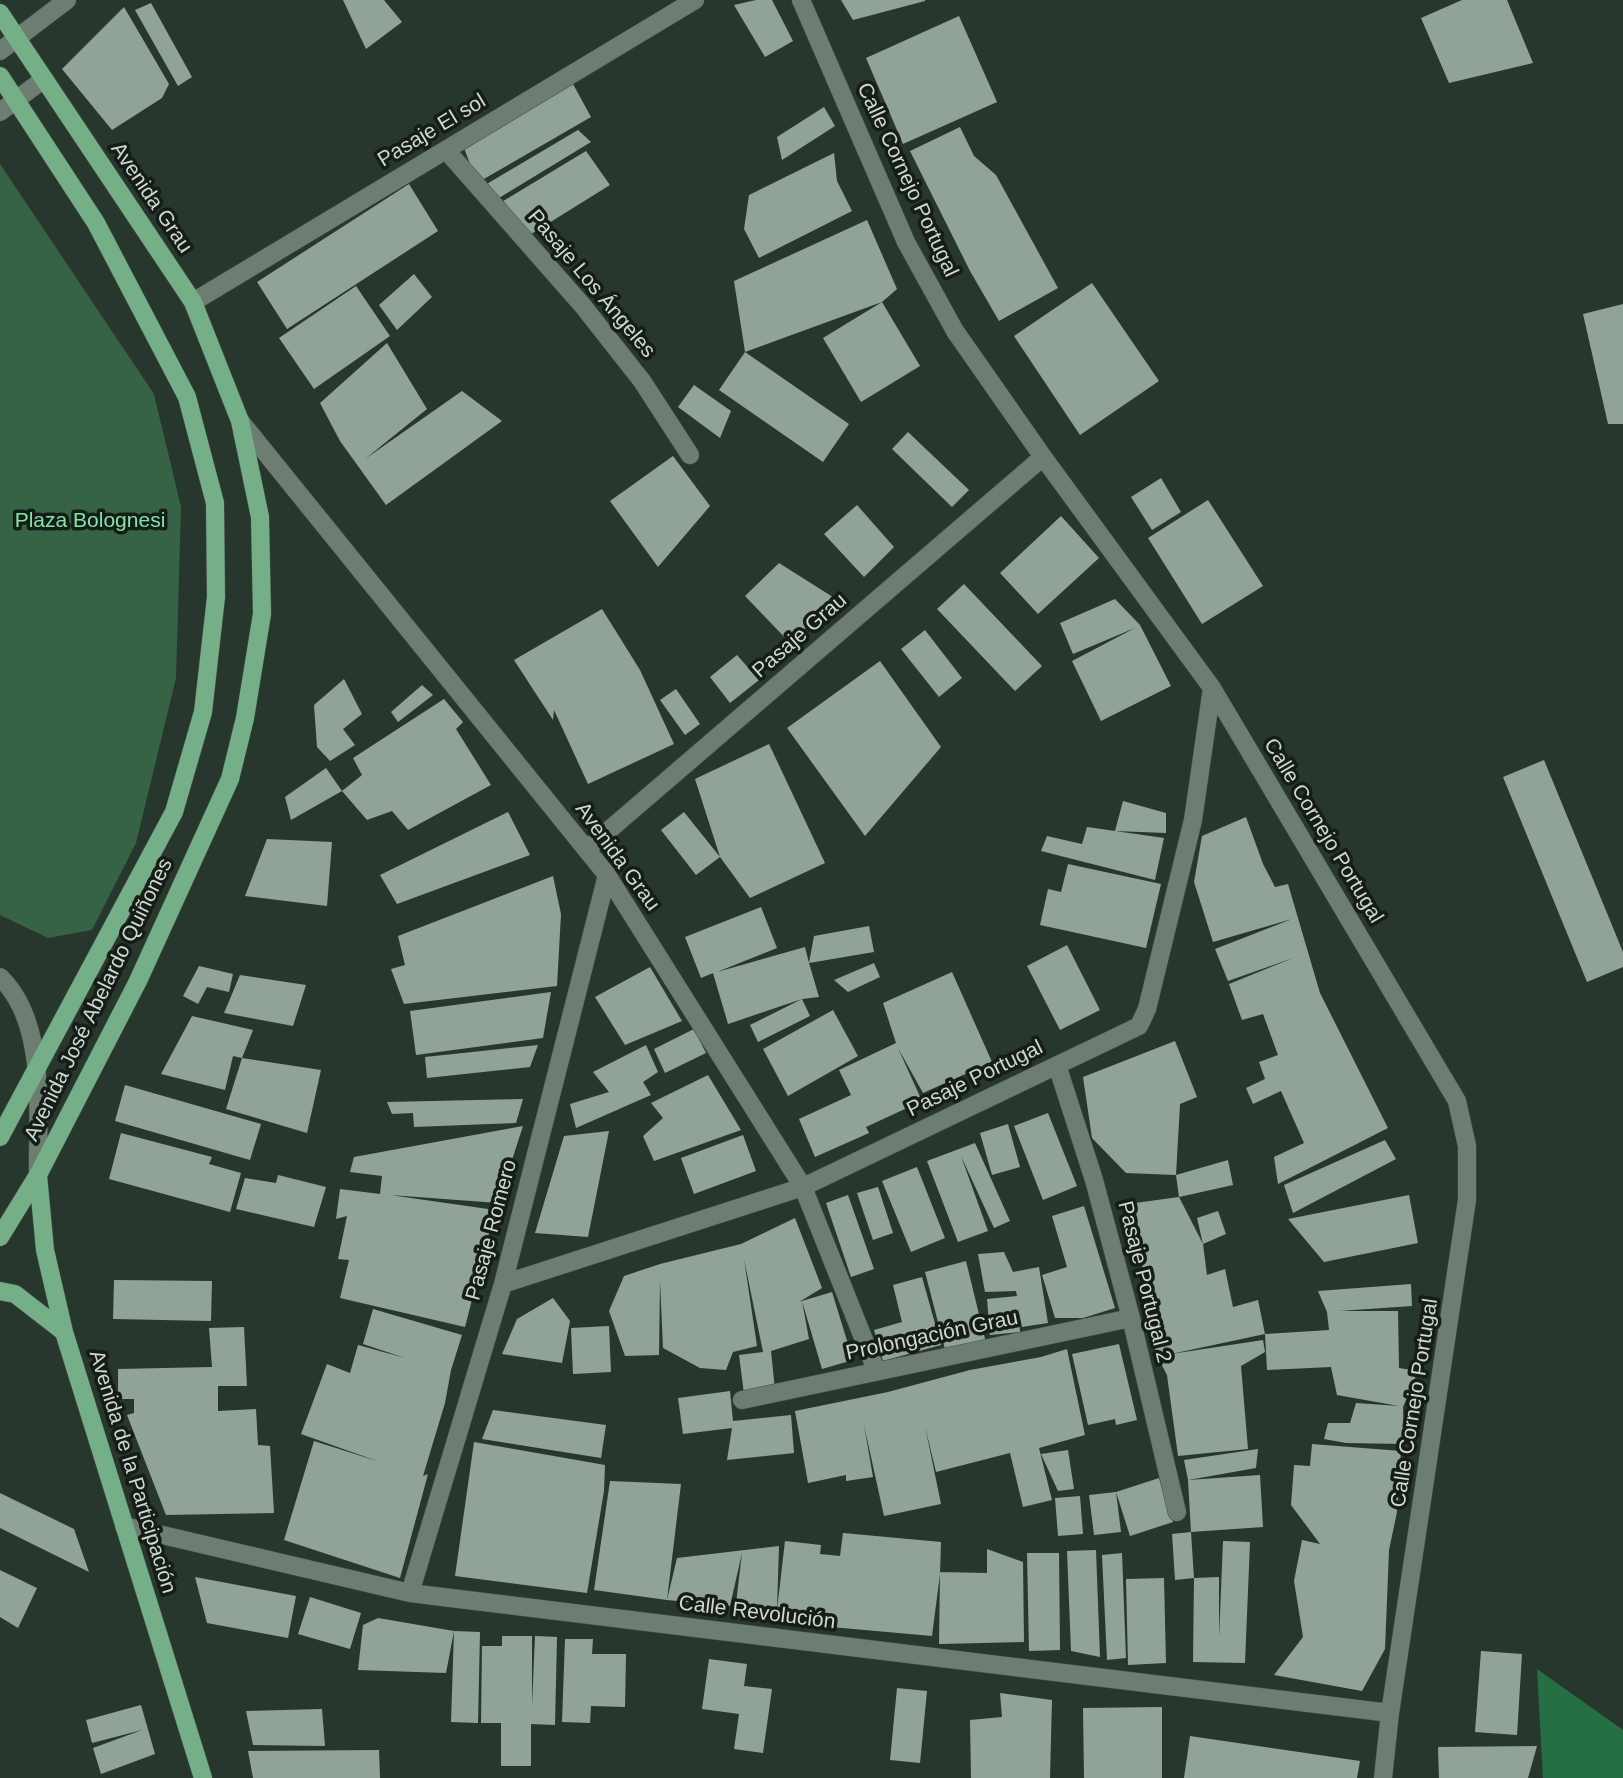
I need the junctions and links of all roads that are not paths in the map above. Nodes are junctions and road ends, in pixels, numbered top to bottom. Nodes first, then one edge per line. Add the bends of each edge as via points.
1 (67, 0) edge
2 (695, 0) edge
3 (801, 0) edge
4 (0, 13) edge
5 (17, 39) junction
6 (0, 51) edge
7 (0, 76) edge
8 (44, 79) junction
9 (16, 99) junction
10 (0, 112) edge
11 (446, 150) junction
12 (193, 302) junction
13 (240, 421) junction
14 (691, 455) dead end
15 (1043, 457) junction
16 (1212, 688) junction
17 (230, 779) joint
18 (587, 849) junction
19 (607, 875) junction
20 (0, 977) edge
21 (1057, 1065) junction
22 (37, 1072) junction
23 (0, 1137) edge
24 (38, 1175) junction
25 (803, 1187) junction
26 (0, 1237) edge
27 (503, 1284) junction
28 (0, 1291) edge
29 (1130, 1318) junction
30 (64, 1332) junction
31 (876, 1370) junction
32 (743, 1400) dead end
33 (1177, 1512) dead end
34 (124, 1526) junction
35 (410, 1593) junction
36 (1390, 1713) junction
37 (203, 1778) edge
38 (1383, 1778) edge

1 - 5 street
2 - 11 street, Pasaje El sol
3 - 15 street, Calle Cornejo Portugal via 906,242 955,331
4 - 5 main road, Avenida Grau
5 - 6 street
5 - 8 main road, Avenida Grau
7 - 9 main road, Avenida José Abelardo Quiñones
8 - 9 street
8 - 12 main road, Avenida Grau
9 - 10 street
9 - 22 main road, Avenida José Abelardo Quiñones via 96,223 187,397 215,503 216,597 203,712 174,812
11 - 12 street, Pasaje El sol
11 - 14 street, Pasaje Los Ángeles via 583,306 642,380
12 - 13 main road, Avenida Grau
13 - 17 main road, Avenida Grau via 260,517 262,614
13 - 18 street, Avenida Grau
15 - 16 street, Calle Cornejo Portugal
15 - 18 street, Pasaje Grau
16 - 21 street, Pasaje Portugal via 1193,820 1147,1009 1139,1026
16 - 36 street, Calle Cornejo Portugal via 1458,1101 1467,1146 1467,1200
17 - 24 main road, Avenida José Abelardo Quiñones via 138,981
18 - 19 street, Avenida Grau
19 - 25 street, Avenida Grau
19 - 27 street, Pasaje Romero
20 - 22 street via 28,1021
21 - 25 street, Pasaje Portugal
21 - 29 street, Pasaje Portugal 2 via 1094,1180
22 - 23 main road, Avenida José Abelardo Quiñones
22 - 24 street
24 - 26 main road, Avenida José Abelardo Quiñones
24 - 30 main road, Avenida de la Participación via 45,1250
25 - 27 street, Pasaje Portugal
25 - 31 street, Avenida Grau
27 - 35 street, Pasaje Romero
28 - 30 main road via 15,1294
29 - 31 street, Prolongación Grau
29 - 33 street, Pasaje Portugal 2
30 - 34 main road, Avenida de la Participación
31 - 32 street, Prolongación Grau
34 - 35 street, Calle Revolución
34 - 37 main road, Avenida de la Participación
35 - 36 street, Calle Revolución
36 - 38 street, Calle Cornejo Portugal

